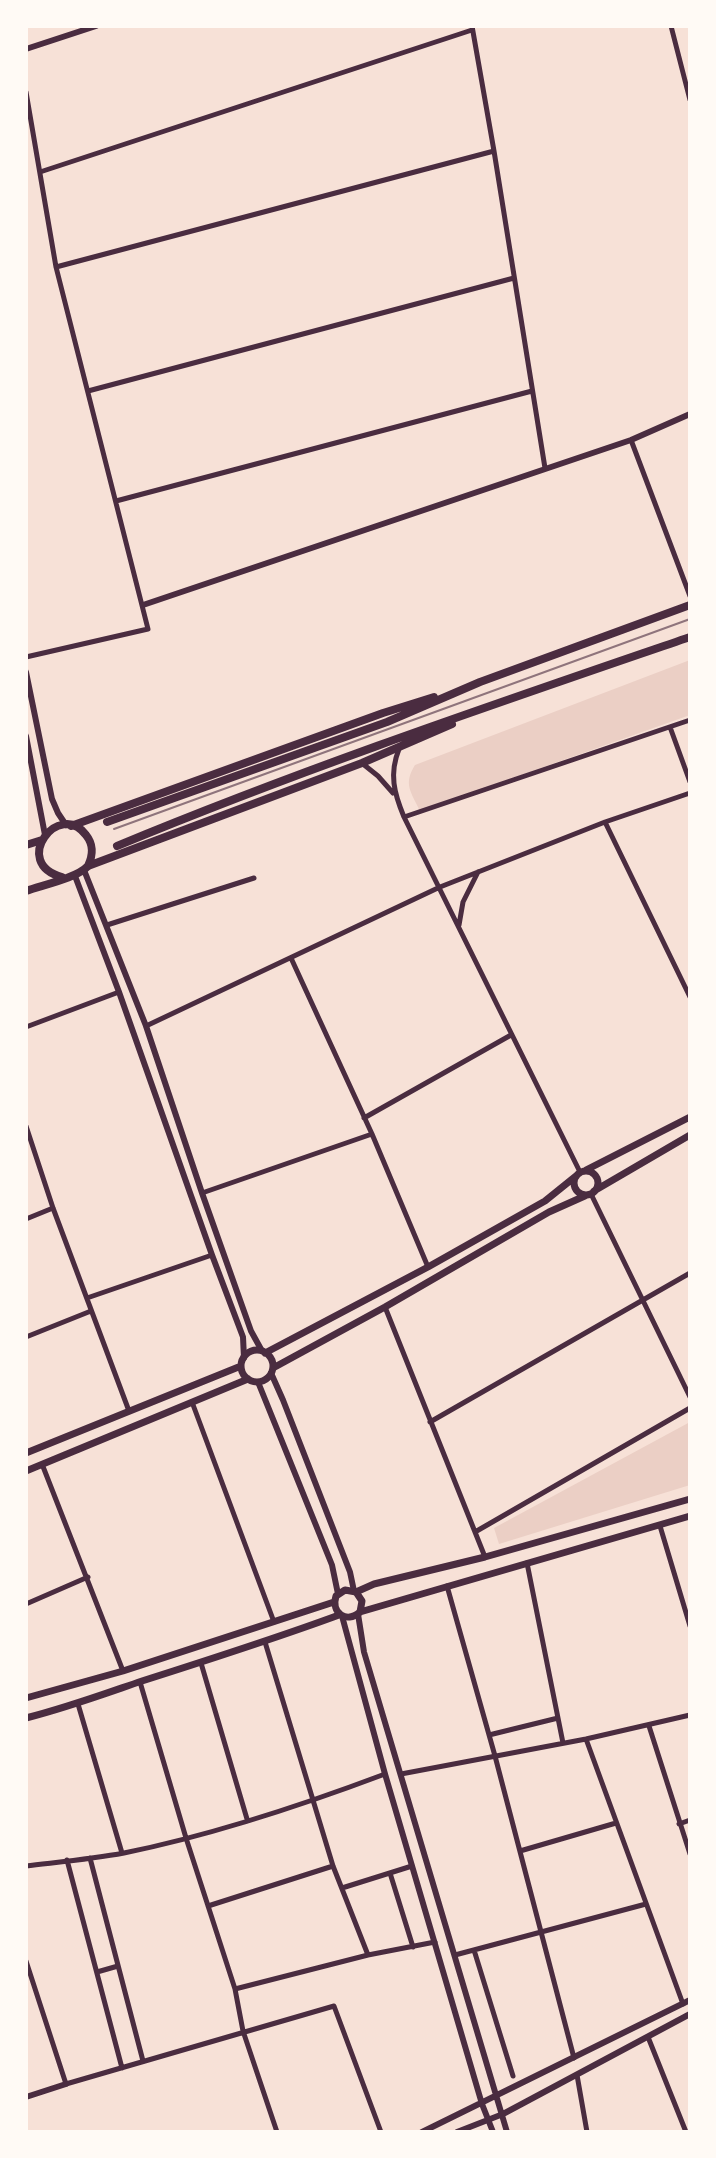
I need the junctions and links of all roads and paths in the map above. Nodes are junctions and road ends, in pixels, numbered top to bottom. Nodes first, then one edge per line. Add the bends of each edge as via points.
1 (96, 26) edge
2 (671, 26) edge
3 (472, 28) edge
4 (26, 49) edge
5 (26, 92) edge
6 (690, 100) edge
7 (494, 151) junction
8 (40, 172) junction
9 (56, 267) junction
10 (514, 278) junction
11 (88, 391) junction
12 (532, 391) junction
13 (690, 414) edge
14 (631, 440) junction
15 (545, 468) junction
16 (116, 501) junction
17 (690, 596) edge
18 (143, 605) junction
19 (690, 605) edge
20 (690, 637) edge
21 (26, 657) edge
22 (26, 672) edge
23 (480, 682) junction
24 (503, 701) junction
25 (690, 720) edge
26 (670, 727) junction
27 (26, 736) edge
28 (399, 749) junction
29 (362, 763) junction
30 (690, 782) edge
31 (690, 793) edge
32 (396, 798) junction
33 (404, 817) junction
34 (107, 822) dead end
35 (605, 822) junction
36 (69, 825) junction
37 (43, 837) junction
38 (26, 845) edge
39 (117, 846) dead end
40 (86, 868) junction
41 (478, 872) junction
42 (75, 876) junction
43 (63, 878) junction
44 (254, 878) dead end
45 (440, 887) junction
46 (26, 891) edge
47 (107, 925) junction
48 (459, 926) junction
49 (291, 958) junction
50 (119, 992) junction
51 (690, 997) edge
52 (146, 1026) junction
53 (26, 1027) edge
54 (511, 1035) junction
55 (690, 1117) edge
56 (364, 1118) junction
57 (26, 1126) edge
58 (372, 1134) junction
59 (690, 1135) edge
60 (581, 1173) junction
61 (202, 1193) junction
62 (591, 1193) junction
63 (53, 1208) junction
64 (26, 1219) edge
65 (212, 1255) junction
66 (428, 1267) junction
67 (690, 1273) edge
68 (87, 1298) junction
69 (644, 1298) junction
70 (385, 1307) junction
71 (91, 1311) junction
72 (26, 1337) edge
73 (263, 1352) junction
74 (243, 1362) junction
75 (272, 1371) junction
76 (248, 1379) junction
77 (258, 1382) junction
78 (690, 1397) edge
79 (191, 1402) junction
80 (690, 1408) edge
81 (129, 1412) junction
82 (430, 1422) junction
83 (26, 1453) edge
84 (42, 1464) junction
85 (26, 1471) edge
86 (690, 1499) edge
87 (690, 1516) edge
88 (660, 1526) junction
89 (475, 1532) junction
90 (485, 1557) junction
91 (527, 1563) junction
92 (88, 1577) junction
93 (447, 1586) junction
94 (355, 1591) junction
95 (336, 1598) junction
96 (26, 1604) edge
97 (359, 1613) junction
98 (340, 1615) junction
99 (274, 1622) junction
100 (690, 1626) edge
101 (265, 1642) junction
102 (201, 1663) junction
103 (123, 1671) junction
104 (140, 1682) junction
105 (26, 1698) edge
106 (78, 1704) junction
107 (690, 1715) edge
108 (26, 1718) edge
109 (558, 1718) junction
110 (649, 1726) junction
111 (489, 1735) junction
112 (586, 1739) junction
113 (563, 1743) junction
114 (495, 1756) junction
115 (385, 1774) junction
116 (401, 1774) junction
117 (315, 1800) junction
118 (248, 1820) junction
119 (690, 1820) edge
120 (616, 1823) junction
121 (679, 1824) junction
122 (186, 1838) junction
123 (520, 1851) junction
124 (122, 1853) junction
125 (690, 1854) edge
126 (90, 1858) junction
127 (67, 1860) junction
128 (26, 1866) edge
129 (333, 1866) junction
130 (412, 1866) junction
131 (390, 1873) junction
132 (342, 1888) junction
133 (646, 1904) junction
134 (208, 1906) junction
135 (541, 1932) junction
136 (435, 1942) junction
137 (413, 1947) junction
138 (474, 1950) junction
139 (368, 1955) junction
140 (455, 1955) junction
141 (26, 1961) edge
142 (118, 1966) junction
143 (97, 1972) junction
144 (28, 1976) edge
145 (235, 1989) junction
146 (690, 2000) edge
147 (683, 2004) junction
148 (690, 2014) edge
149 (243, 2031) junction
150 (648, 2037) junction
151 (574, 2058) junction
152 (143, 2061) junction
153 (122, 2068) junction
154 (577, 2075) junction
155 (513, 2076) dead end
156 (66, 2084) junction
157 (498, 2096) junction
158 (26, 2097) edge
159 (482, 2104) junction
160 (503, 2114) junction
161 (488, 2119) junction
162 (277, 2132) edge
163 (381, 2132) edge
164 (422, 2132) edge
165 (457, 2132) edge
166 (493, 2132) edge
167 (507, 2132) edge
168 (587, 2132) edge
169 (686, 2132) edge

1 - 4 street
2 - 6 street
3 - 7 street
3 - 8 street
5 - 8 street
7 - 9 street
7 - 10 street
8 - 9 street
9 - 11 street
10 - 11 street
10 - 12 street
11 - 16 street
12 - 15 street
12 - 16 street
13 - 14 street
14 - 15 street
14 - 17 street
15 - 18 street
16 - 18 street
18 - 21 street via 148,629
19 - 23 highway
20 - 24 highway
22 - 36 street via 52,799
23 - 34 highway via 387,722
23 - 36 highway
24 - 28 highway
24 - 39 highway
25 - 26 street
26 - 30 street
26 - 33 street
27 - 37 street
28 - 29 highway
28 - 32 street via 393,776
29 - 32 street
29 - 40 highway
31 - 35 street
32 - 33 street
33 - 45 street
35 - 41 street
35 - 51 street
36 - 37 highway
36 - 40 highway via 86,834 91,844
37 - 38 highway
37 - 43 highway via 44,867
40 - 42 highway
40 - 47 street
41 - 45 street
41 - 48 street via 467,891
42 - 43 highway
42 - 50 street
43 - 46 highway
44 - 47 street
45 - 48 street
45 - 49 street
47 - 52 street
48 - 54 street
49 - 52 street
49 - 56 street
50 - 53 street
50 - 65 street
52 - 61 street
54 - 56 street
54 - 60 street
55 - 60 main road
56 - 58 street
57 - 63 street
58 - 61 street
58 - 66 street
59 - 62 main road
60 - 62 main road via 574,1187
60 - 62 main road via 594,1173 598,1180
60 - 66 main road via 545,1201
61 - 73 street
62 - 69 street
62 - 70 main road
63 - 64 street
63 - 68 street
65 - 68 street
65 - 74 street via 243,1337
66 - 73 main road
67 - 69 street
68 - 71 street
69 - 78 street
69 - 82 street
70 - 75 main road
70 - 82 street
71 - 72 street
71 - 81 street
73 - 74 main road via 252,1352
73 - 75 main road via 271,1359
74 - 76 main road
74 - 81 main road
75 - 77 main road
75 - 94 street
76 - 77 main road
76 - 79 main road
77 - 95 street via 332,1565
79 - 84 main road
79 - 99 street
80 - 89 street
81 - 83 main road
82 - 89 street
84 - 85 main road
84 - 92 street
86 - 90 main road
87 - 88 main road
88 - 91 main road
88 - 100 street
89 - 90 street
90 - 94 main road
91 - 93 main road
91 - 109 street
92 - 96 street
92 - 103 street
93 - 97 main road
93 - 111 street
94 - 95 main road via 345,1590
94 - 97 main road via 362,1601
95 - 98 main road
95 - 99 main road
97 - 98 main road via 350,1618
97 - 116 street via 364,1652
98 - 101 main road
98 - 115 street
99 - 103 main road
101 - 102 main road
101 - 117 street
102 - 104 main road
102 - 118 street
103 - 105 main road
104 - 106 main road
104 - 122 street
106 - 108 main road
106 - 124 street
107 - 110 street
109 - 111 street
109 - 113 street
110 - 112 street
110 - 121 street
111 - 114 street
112 - 113 street
112 - 120 street
113 - 114 street
114 - 116 street
114 - 123 street
115 - 117 street
115 - 130 street
116 - 140 street
117 - 118 street
117 - 129 street
118 - 122 street
119 - 121 street
120 - 123 street
120 - 133 street
121 - 125 street
122 - 124 street
122 - 134 street
123 - 135 street
124 - 126 street
126 - 127 street
126 - 142 street
127 - 128 street
127 - 143 street
129 - 132 street
129 - 134 street
130 - 131 street
130 - 136 street
131 - 132 street
131 - 137 street
132 - 139 street
133 - 135 street
133 - 147 street
134 - 145 street
135 - 138 street
135 - 151 street
136 - 137 street
136 - 159 street
137 - 139 street
138 - 140 street
138 - 155 street
139 - 145 street
140 - 157 street
141 - 144 street
142 - 143 street
142 - 152 street
143 - 153 street
144 - 156 street
145 - 149 street
146 - 147 street
147 - 151 street
148 - 150 street
149 - 152 street
149 - 162 street
149 - 163 street via 334,2006
150 - 154 street
150 - 169 street
151 - 157 street
152 - 153 street
153 - 156 street
154 - 160 street
154 - 168 street
156 - 158 street
157 - 159 street
157 - 160 street
159 - 161 street
159 - 164 street
160 - 161 street
160 - 167 street
161 - 165 street
161 - 166 street

